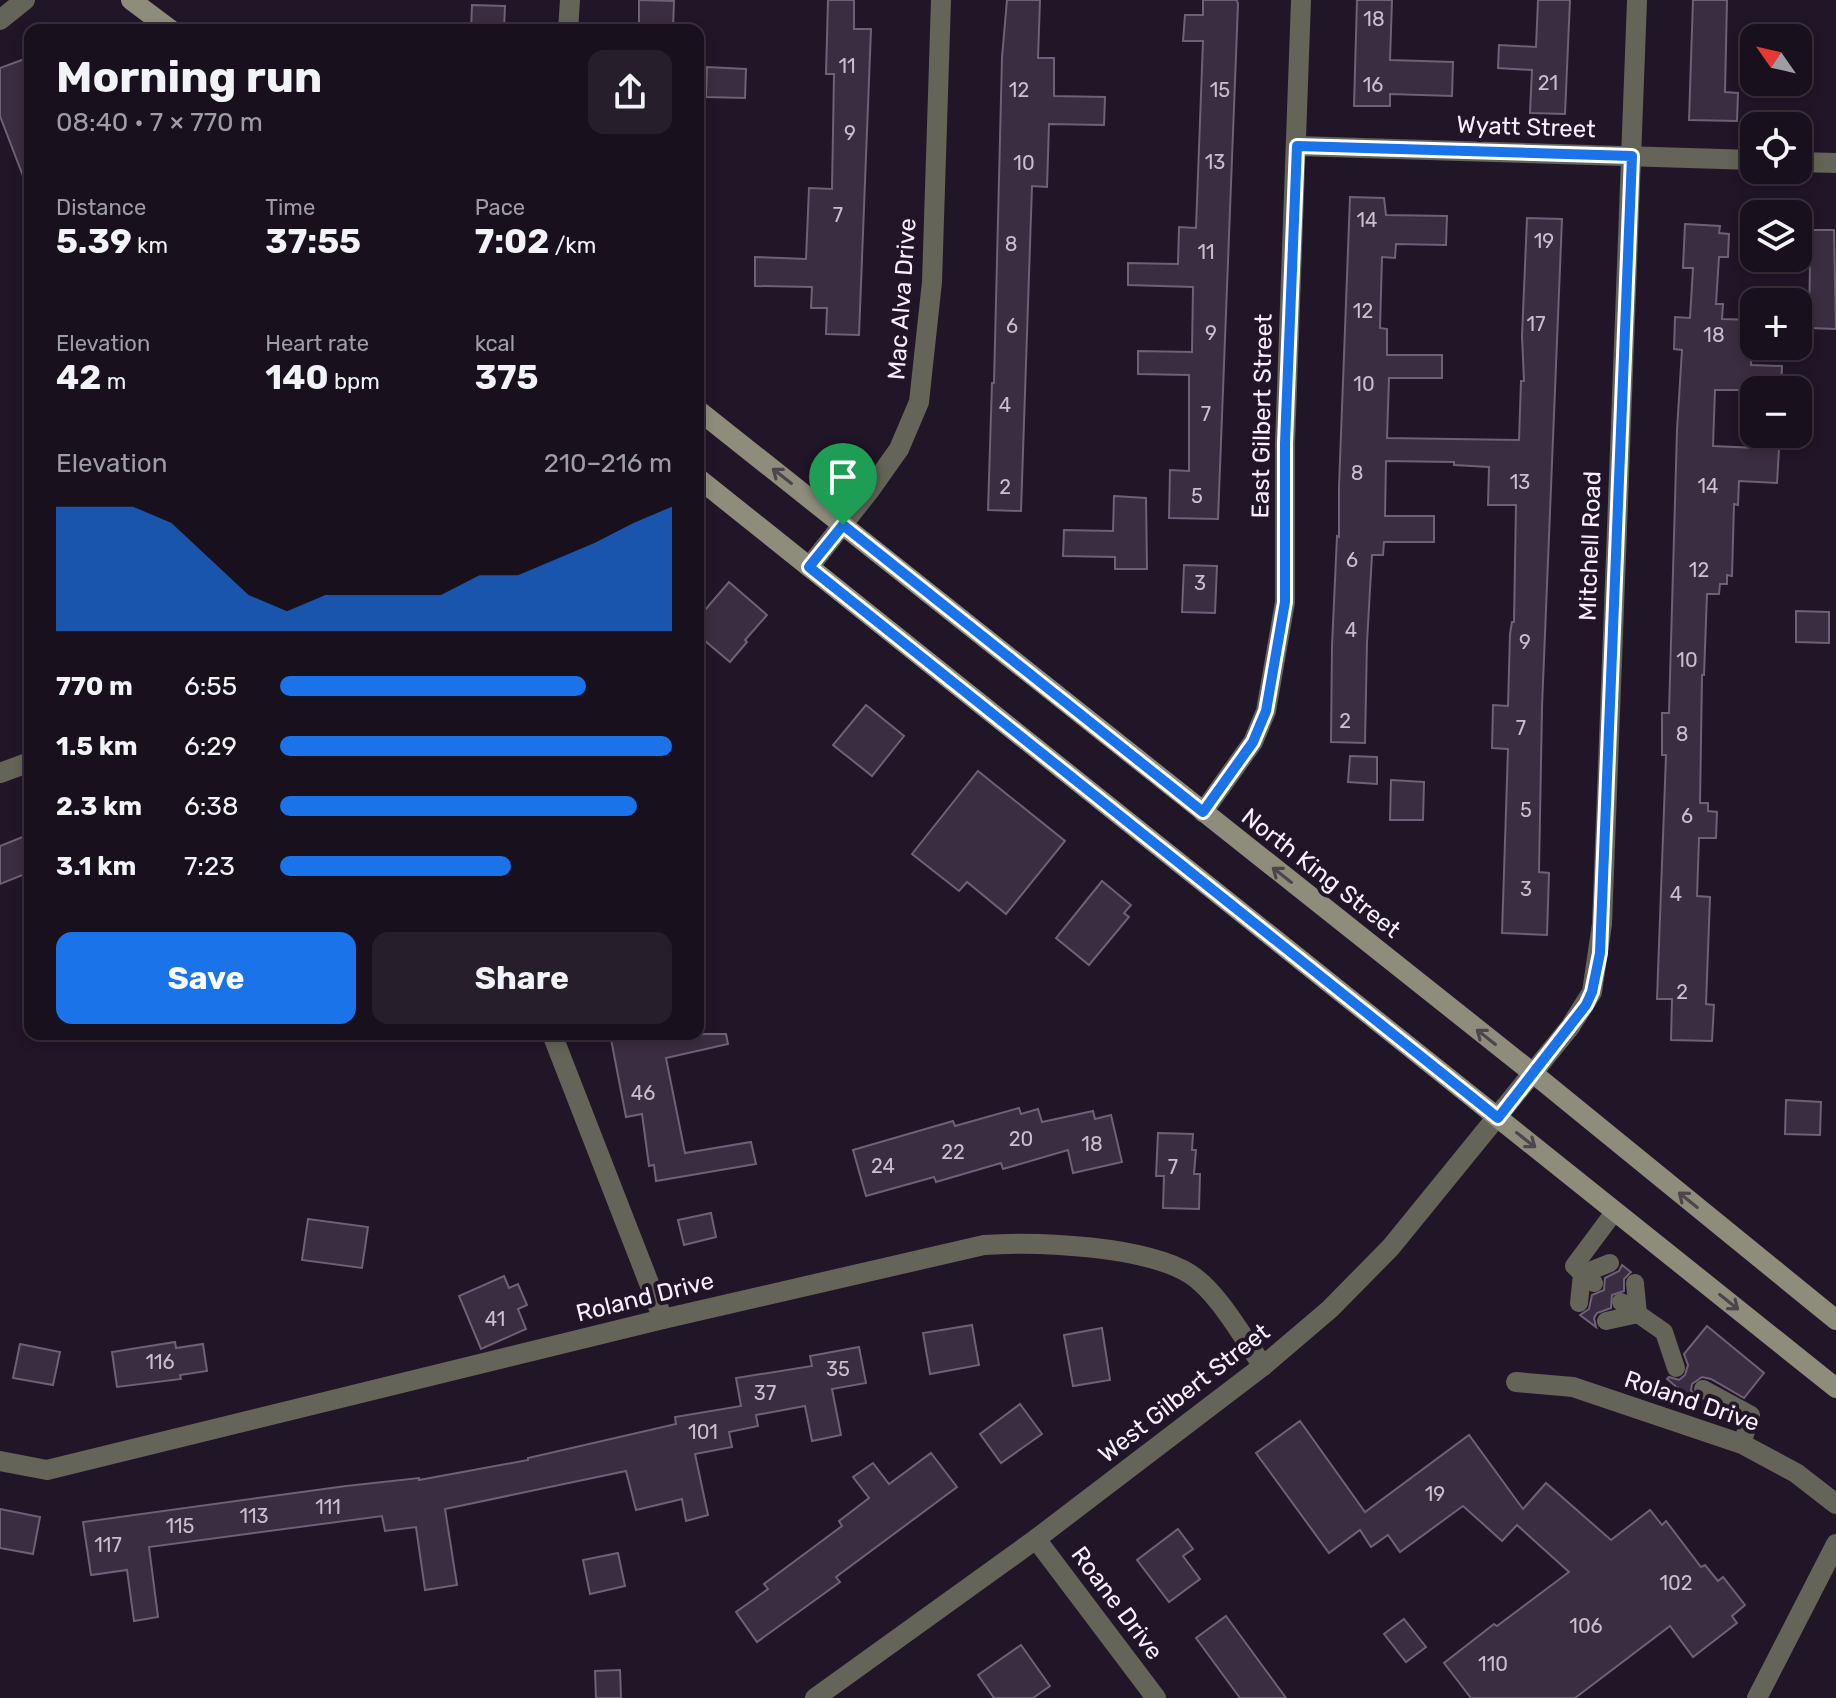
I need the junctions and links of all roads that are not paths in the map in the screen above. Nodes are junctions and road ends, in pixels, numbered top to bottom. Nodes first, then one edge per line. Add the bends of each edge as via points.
1 (25, 0) edge
2 (131, 0) edge
3 (570, 0) edge
4 (941, 0) edge
5 (1301, 0) edge
6 (1637, 0) edge
7 (0, 20) edge
8 (163, 24) edge
9 (568, 24) edge
10 (1297, 146) junction
11 (1632, 156) junction
12 (1740, 160) edge
13 (1812, 162) edge
14 (1836, 163) edge
15 (704, 415) edge
16 (704, 483) edge
17 (843, 525) junction
18 (809, 567) junction
19 (24, 764) edge
20 (0, 773) edge
21 (1203, 812) junction
22 (554, 1040) edge
23 (1534, 1074) junction
24 (1498, 1118) junction
25 (1615, 1211) junction
26 (1610, 1263) dead end
27 (1588, 1279) junction
28 (1635, 1283) dead end
29 (1621, 1302) dead end
30 (1579, 1303) dead end
31 (1638, 1314) junction
32 (663, 1319) junction
33 (1836, 1320) edge
34 (1606, 1321) dead end
35 (1263, 1366) junction
36 (1676, 1368) dead end
37 (1516, 1382) dead end
38 (1836, 1388) edge
39 (1703, 1389) dead end
40 (1742, 1444) junction
41 (0, 1461) edge
42 (1836, 1504) edge
43 (1036, 1539) junction
44 (1836, 1544) edge
45 (815, 1698) edge
46 (1156, 1698) edge
47 (1757, 1698) edge

1 - 7 street
2 - 8 main road
3 - 9 street
4 - 17 street, Mac Alva Drive via 932,282 919,402 899,449
5 - 10 street, East Gilbert Street
6 - 11 street, Mitchell Road
10 - 11 street, Wyatt Street
10 - 21 street, East Gilbert Street via 1283,616 1262,721
11 - 12 street, Wyatt Street
11 - 23 street, Mitchell Road via 1600,953 1586,1005
13 - 14 street
17 -> 15 main road, North King Street
16 - 18 main road
17 - 18 street, Mac Alva Drive
17 - 21 main road, North King Street
18 - 24 main road
19 - 20 street
23 -> 21 main road, North King Street
22 - 32 street
23 - 24 street, West Gilbert Street
33 -> 23 main road, North King Street
24 -> 25 main road
24 - 35 street, West Gilbert Street via 1362,1277
25 - 27 lane via 1574,1266
25 -> 38 main road
26 - 27 lane
27 - 30 lane
28 - 31 lane
29 - 31 lane
31 - 34 lane
31 - 36 lane via 1664,1332
32 - 35 street, Roland Drive via 984,1245 1024,1242 1157,1259 1191,1275 1209,1291
32 - 41 street, Roland Drive via 47,1470
35 - 43 street, West Gilbert Street
37 - 40 street, Roland Drive via 1573,1387
39 - 40 lane via 1751,1415
40 - 42 street, Roland Drive via 1796,1473
43 - 45 street, West Gilbert Street
43 - 46 street, Roane Drive
44 - 47 street

